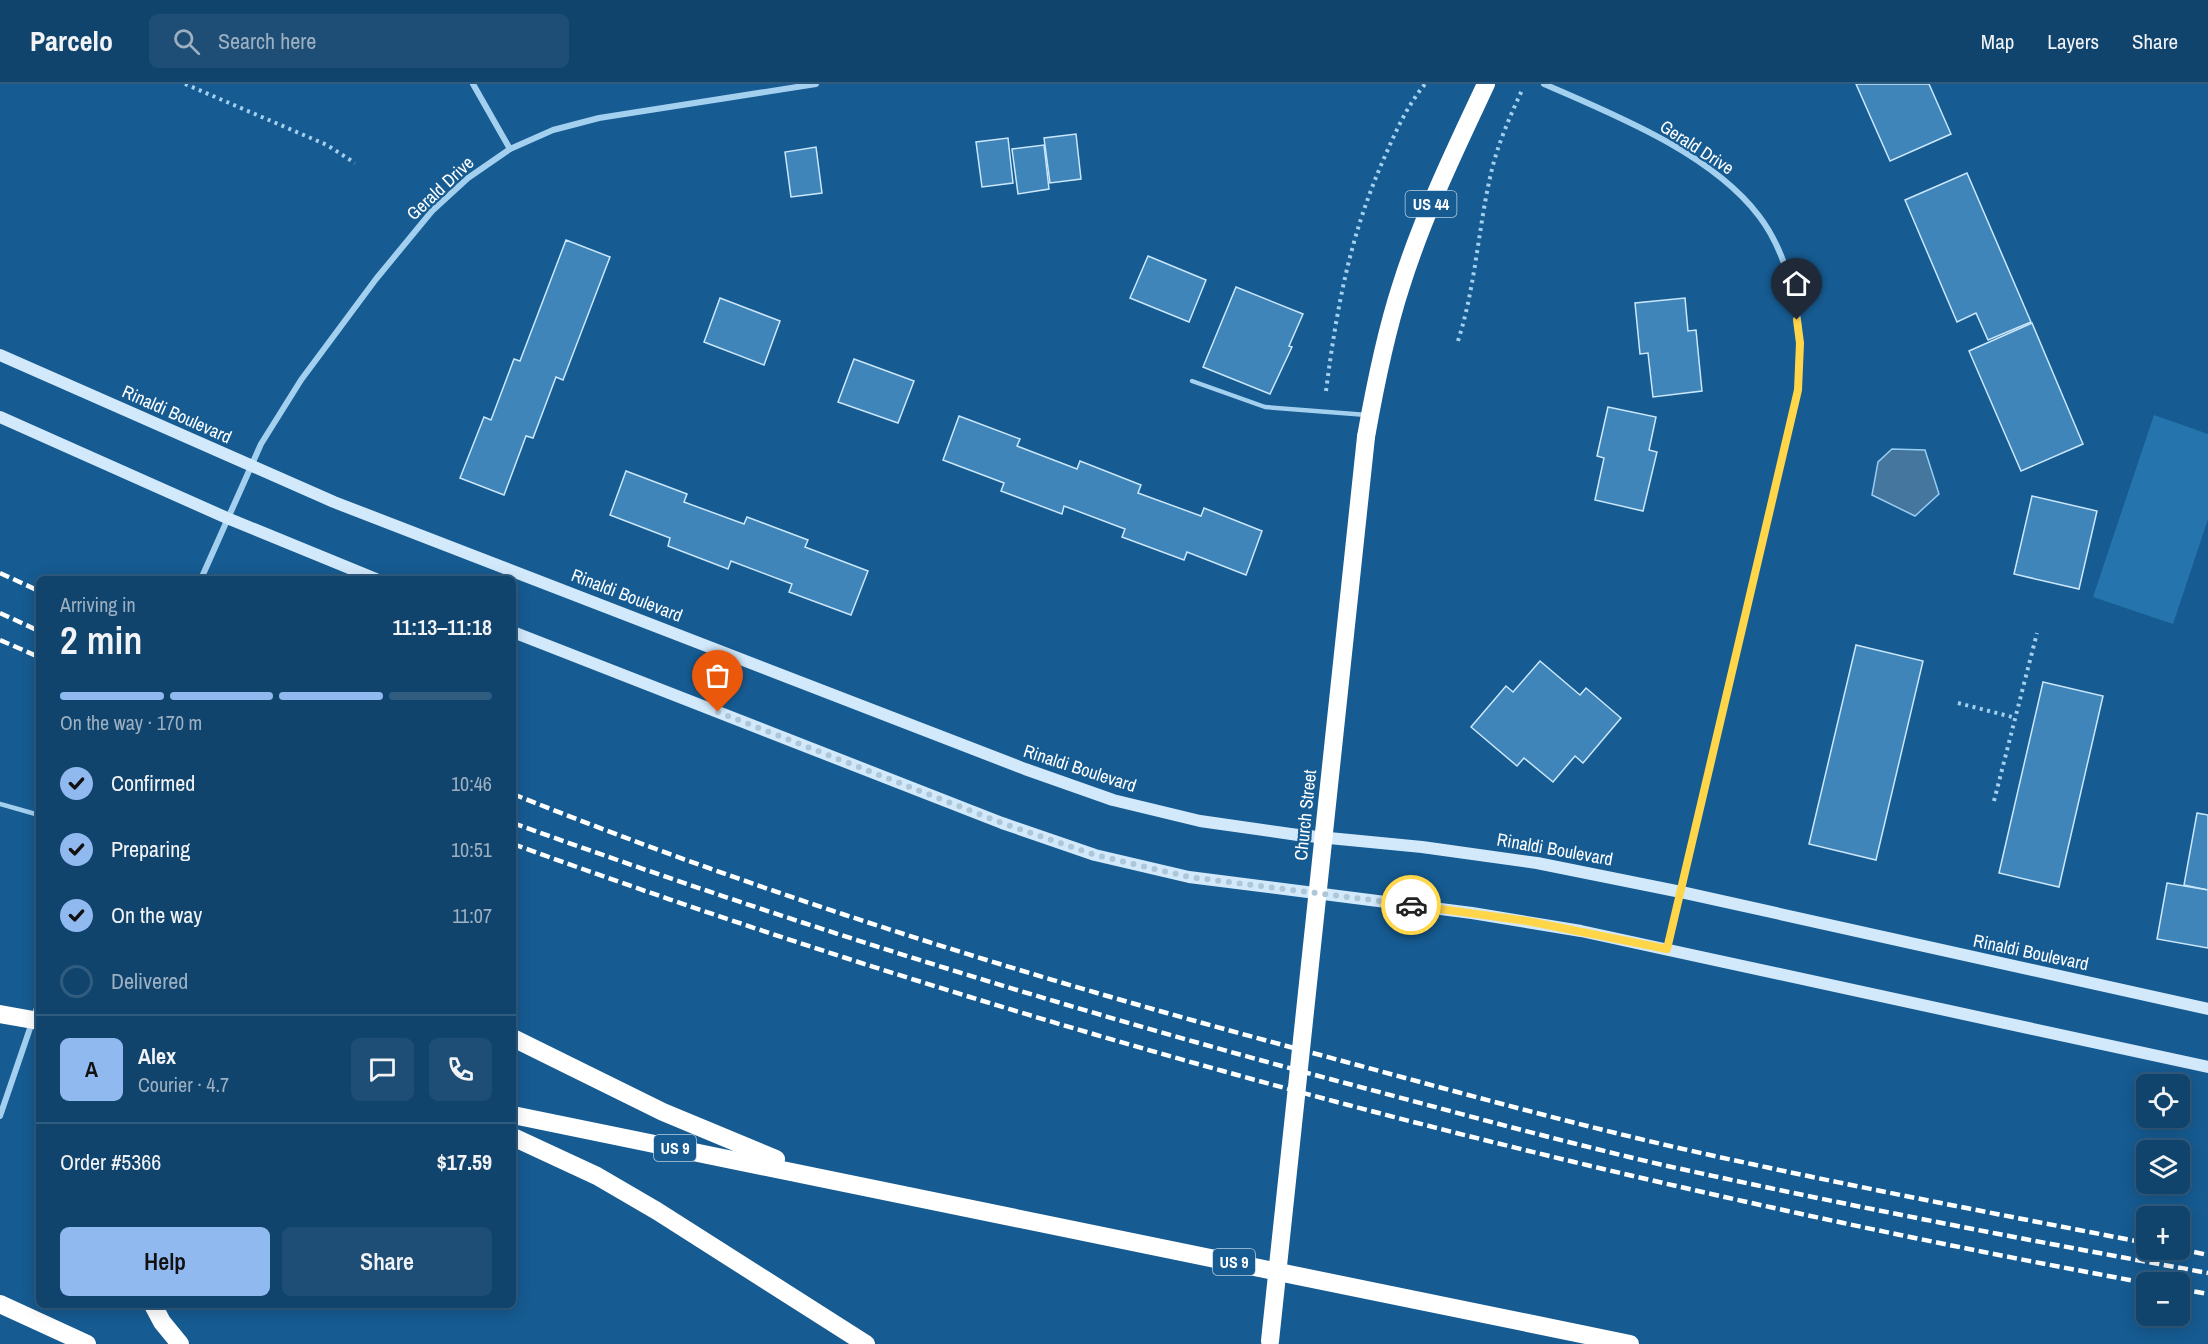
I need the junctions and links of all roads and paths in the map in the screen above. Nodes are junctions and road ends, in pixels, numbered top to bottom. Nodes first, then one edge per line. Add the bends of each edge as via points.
1 (185, 84) edge
2 (473, 84) edge
3 (816, 84) edge
4 (1425, 84) edge
5 (1486, 84) edge
6 (1525, 84) edge
7 (1544, 84) edge
8 (510, 149) junction
9 (355, 163) dead end
10 (1458, 341) dead end
11 (0, 355) edge
12 (1192, 381) dead end
13 (1323, 412) junction
14 (1370, 416) junction
15 (0, 417) edge
16 (249, 466) junction
17 (227, 518) junction
18 (202, 576) edge
19 (368, 576) edge
20 (516, 633) edge
21 (2037, 633) dead end
22 (1959, 703) dead end
23 (2016, 718) junction
24 (1994, 801) dead end
25 (0, 804) edge
26 (36, 814) edge
27 (1681, 892) junction
28 (1667, 949) junction
29 (2208, 1009) edge
30 (36, 1011) edge
31 (0, 1014) edge
32 (36, 1020) edge
33 (516, 1039) edge
34 (2208, 1067) edge
35 (0, 1116) edge
36 (516, 1116) edge
37 (516, 1138) edge
38 (838, 1180) junction
39 (0, 1304) edge
40 (155, 1308) edge
41 (1270, 1343) edge
42 (87, 1344) edge
43 (180, 1344) edge
44 (866, 1344) edge
45 (1630, 1344) edge

1 - 9 path via 327,145
2 - 8 street
3 - 8 street, Gerald Drive via 599,118 553,130
4 - 13 path via 1407,109 1375,178 1345,268
5 - 14 highway, Church Street / US 44 via 1429,210 1401,286
6 - 10 path via 1492,169 1472,290
7 - 27 street, Gerald Drive via 1663,141 1732,188 1765,225 1780,253 1794,296 1800,343 1798,390
8 - 16 street, Gerald Drive via 468,178 432,211 376,279 301,380
11 - 16 street, Rinaldi Boulevard
12 - 13 lane via 1253,405
13 - 14 lane
14 - 41 highway, Church Street / US 44, bridge
15 - 17 street
16 - 17 street, Gerald Drive
16 - 27 street, Rinaldi Boulevard via 1025,770 1113,800 1239,827 1479,854
17 - 18 street, Gerald Drive
17 - 19 street
20 - 28 street via 1002,823 1095,855 1189,877 1527,921
21 - 23 path
22 - 23 path
23 - 24 path
25 - 26 lane
27 - 28 street, Gerald Drive
27 - 29 street, Rinaldi Boulevard
28 - 34 street
30 - 35 street
31 - 32 highway, bridge
33 - 38 highway via 704,1131
36 - 38 highway, US 9
37 - 44 highway via 657,1210
38 - 45 highway, US 9
39 - 42 highway
40 - 43 highway

